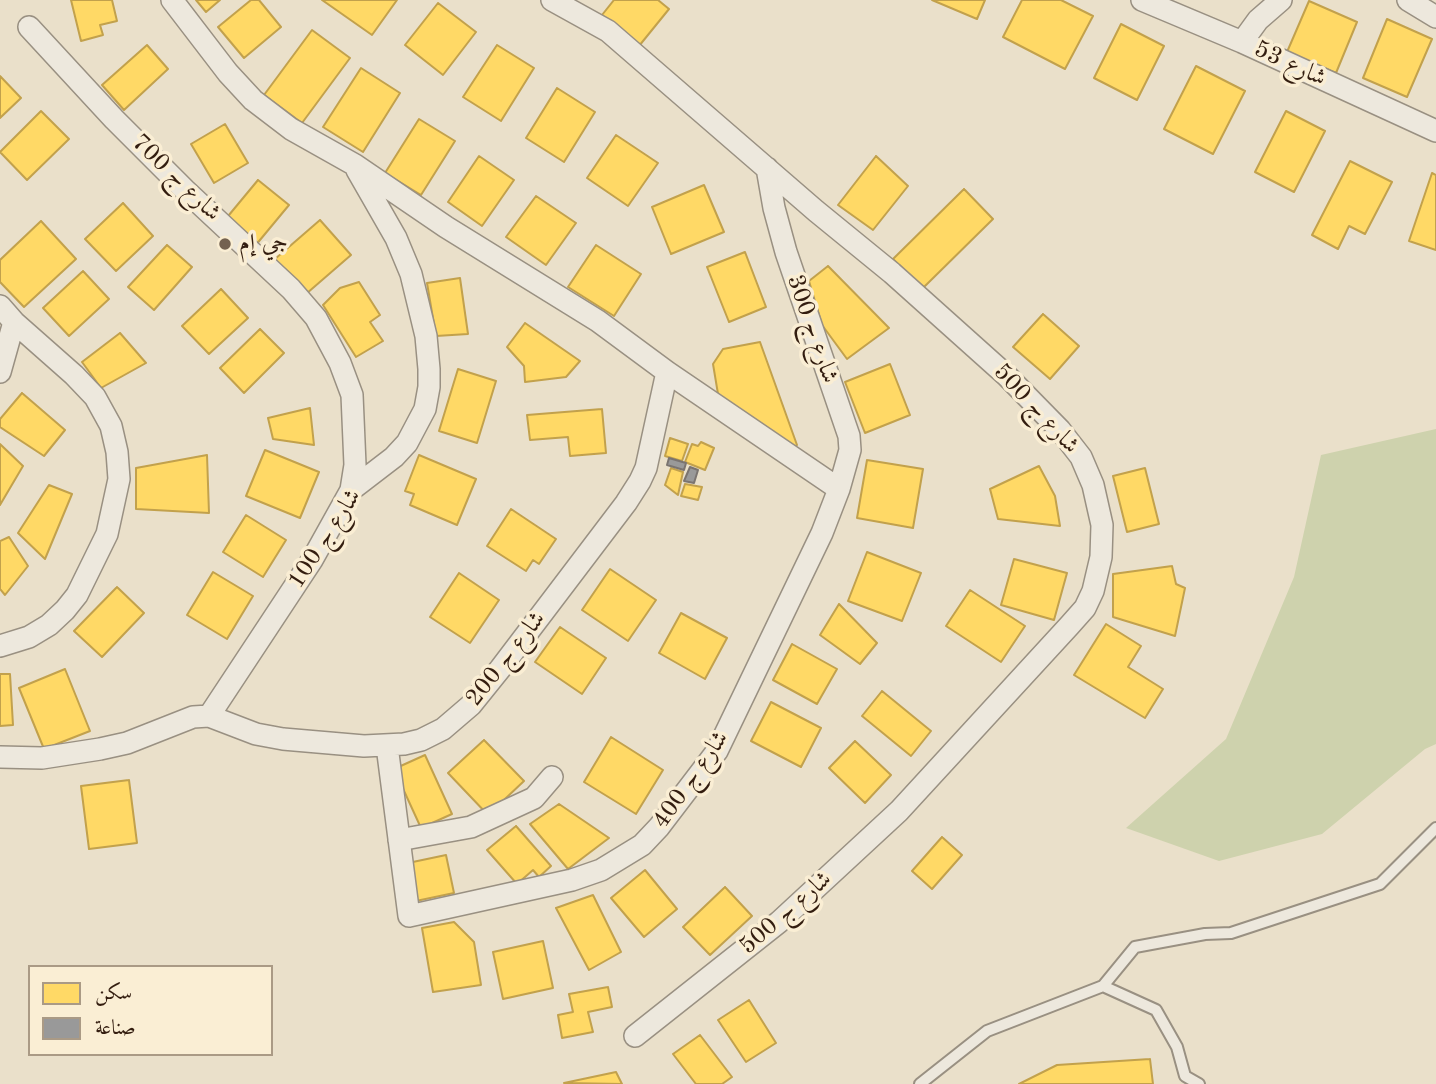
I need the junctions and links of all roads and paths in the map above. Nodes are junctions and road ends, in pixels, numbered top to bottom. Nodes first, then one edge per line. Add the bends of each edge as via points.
1 (172, 0) edge
2 (552, 0) edge
3 (1142, 0) edge
4 (1281, 0) edge
5 (1408, 0) edge
6 (1436, 17) edge
7 (29, 27) dead end
8 (1242, 42) junction
9 (1436, 131) edge
10 (355, 165) junction
11 (767, 168) junction
12 (7, 314) edge
13 (0, 372) edge
14 (667, 372) junction
15 (839, 489) junction
16 (351, 490) junction
17 (0, 646) edge
18 (209, 716) junction
19 (387, 746) junction
20 (0, 757) edge
21 (552, 777) dead end
22 (1436, 828) edge
23 (399, 840) junction
24 (1103, 986) junction
25 (635, 1036) dead end
26 (920, 1084) edge
27 (1199, 1084) edge

1 - 10 street via 253,100 291,129
2 - 11 street, شارع ج 500 via 608,32
3 - 8 street, شارع 53
4 - 8 street
5 - 6 street
7 - 16 street, شارع ج 700 via 114,119 316,318 352,395 355,465
8 - 9 street, شارع 53
10 - 14 street via 598,321
10 - 16 street, شارع ج 100 via 411,274 425,336 429,387 425,409 407,443
11 - 15 street, شارع ج 300 via 786,252 849,436 850,450
11 - 25 street, شارع ج 500 via 931,307 1060,430 1081,457 1093,485 1102,525 1101,557 1084,608 899,811 779,922
12 - 13 street
12 - 17 street via 95,397 111,426 119,479 107,534 77,594 49,625
14 - 15 street
14 - 19 street, شارع ج 200 via 646,468 626,503 459,717 421,740
15 - 23 street, شارع ج 400 via 717,751 642,845 601,870 572,880 409,916
16 - 18 street, شارع ج 100 via 312,560
18 - 19 street, شارع ج 200 via 229,726 283,739
18 - 20 street via 181,720 100,749 42,758
19 - 23 street
21 - 23 street via 534,798 471,827
22 - 24 lane via 1380,884 1231,933 1135,947
24 - 26 lane via 986,1031
24 - 27 lane via 1156,1010 1177,1047 1185,1076

